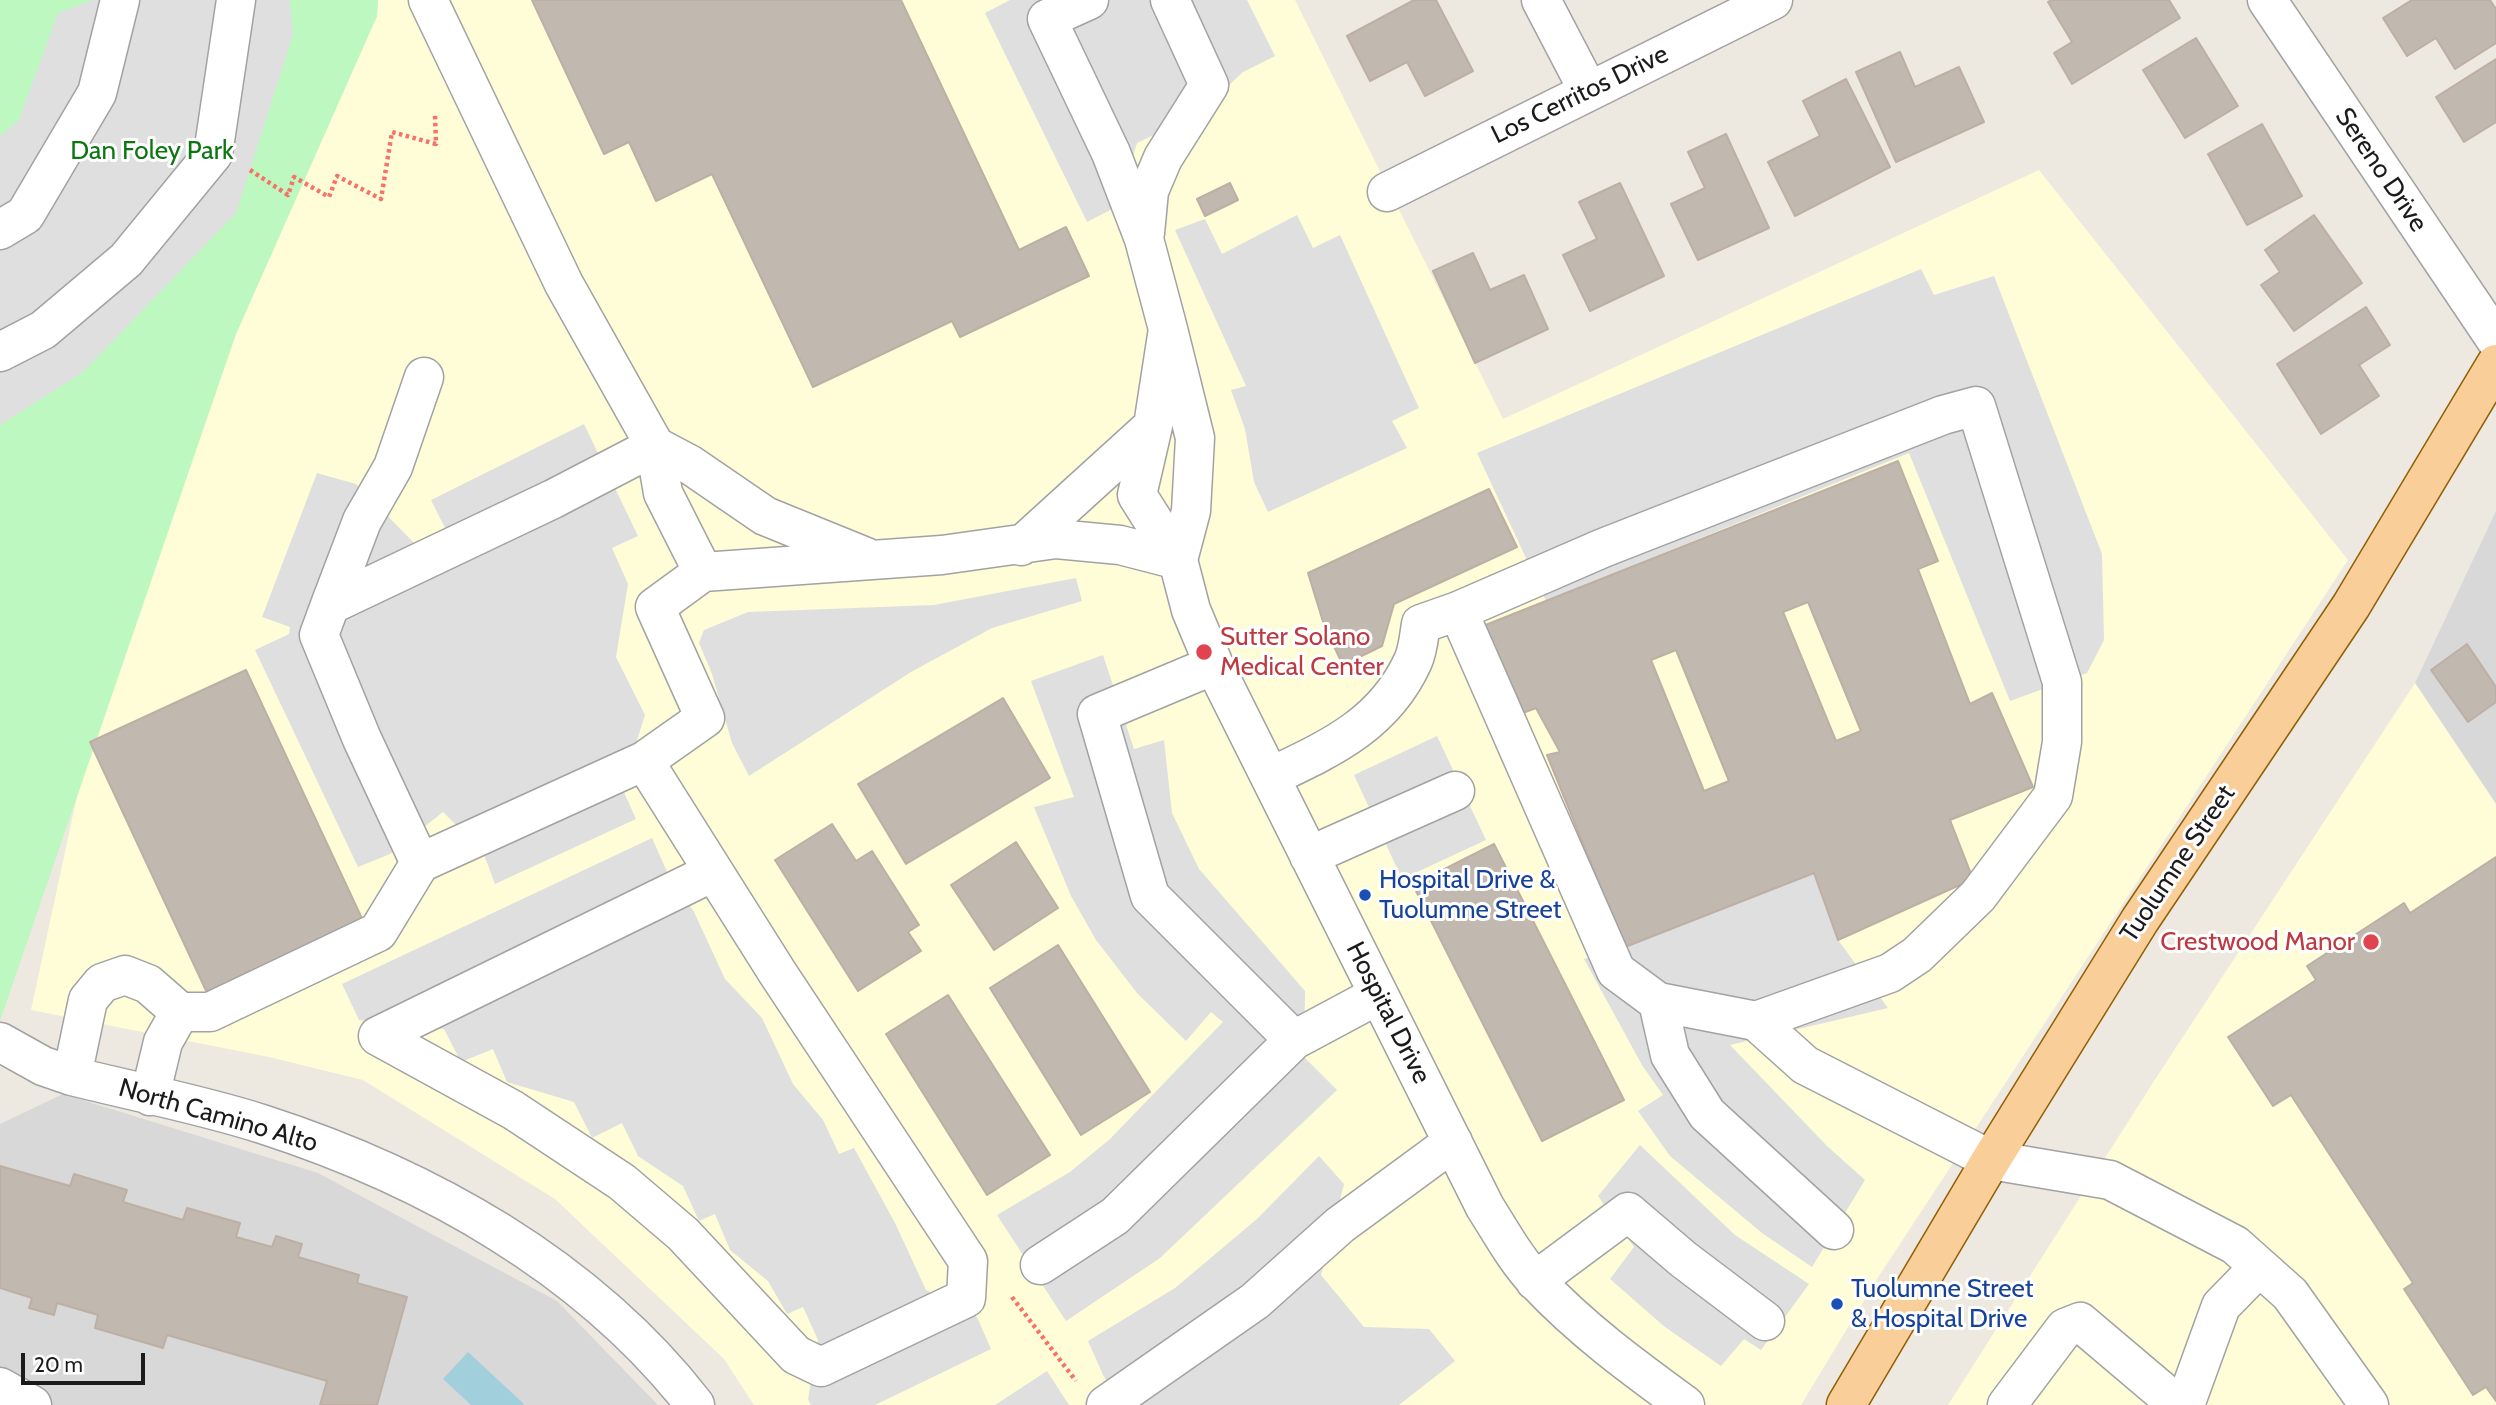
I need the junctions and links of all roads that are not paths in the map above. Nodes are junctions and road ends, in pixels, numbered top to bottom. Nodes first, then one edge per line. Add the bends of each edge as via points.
1 (120, 0) edge
2 (236, 0) edge
3 (428, 0) edge
4 (1088, 0) edge
5 (1170, 0) edge
6 (1541, 0) edge
7 (1773, 0) edge
8 (2267, 0) edge
9 (1588, 90) junction
10 (1387, 192) dead end
11 (0, 230) edge
12 (1144, 239) junction
13 (1168, 328) junction
14 (2496, 340) edge
15 (0, 352) edge
16 (2496, 364) edge
17 (424, 377) dead end
18 (1153, 426) junction
19 (655, 446) junction
20 (1021, 546) junction
21 (872, 560) junction
22 (1178, 560) junction
23 (703, 572) junction
24 (330, 605) junction
25 (1458, 611) junction
26 (1214, 665) junction
27 (644, 761) junction
28 (1270, 778) junction
29 (1455, 791) dead end
30 (1309, 856) junction
31 (420, 863) junction
32 (713, 872) junction
33 (1378, 995) junction
34 (1658, 1002) junction
35 (180, 1012) junction
36 (1756, 1021) junction
37 (1294, 1040) junction
38 (0, 1042) edge
39 (0, 1055) edge
40 (58, 1071) junction
41 (150, 1096) junction
42 (1453, 1142) junction
43 (1991, 1160) junction
44 (1835, 1230) dead end
45 (1040, 1265) dead end
46 (2259, 1267) junction
47 (1535, 1281) junction
48 (1765, 1321) dead end
49 (0, 1387) edge
50 (1094, 1397) edge
51 (32, 1405) edge
52 (695, 1405) edge
53 (1685, 1405) edge
54 (1846, 1405) edge
55 (2007, 1405) edge
56 (2178, 1405) edge
57 (2185, 1405) edge
58 (2370, 1405) edge

1 - 11 street via 97,93 25,215
2 - 15 street via 213,155 126,260 43,330
3 - 19 street via 564,284
4 - 12 street via 1047,19 1111,153
5 - 12 street via 1209,85 1163,158 1149,191
6 - 9 street
7 - 9 street, Los Cerritos Drive
8 - 14 street, Sereno Drive
9 - 10 street, Los Cerritos Drive
12 - 13 street
13 - 18 street
13 - 22 street via 1195,438 1191,511
16 - 43 main road, Tuolumne Street via 2351,606 2140,920
17 - 24 street via 393,467 362,521
18 - 20 street
18 - 22 street via 1137,495
19 - 21 street via 765,516
19 - 23 street via 663,493
19 - 24 street
20 - 21 street
20 - 22 street via 1056,539 1121,545
21 - 23 street
22 - 26 street, Hospital Drive via 1191,610
23 - 27 street via 655,607 705,718
24 - 31 street via 319,635
25 - 28 street via 1421,624 1414,660 1373,718 1345,741
25 - 34 street via 1616,971
25 - 36 street via 1603,548 1976,406 2062,682 2062,742 2053,796 1978,896 1917,955 1890,973
26 - 28 street, Hospital Drive
26 - 37 street via 1097,714 1150,895
27 - 31 street
27 - 32 street
28 - 30 street, Hospital Drive
29 - 30 street
30 - 33 street, Hospital Drive
31 - 35 street via 378,932 210,1012
32 - 32 street via 378,1035 513,1110 622,1182 683,1234 796,1355 821,1367 966,1298 968,1261
33 - 37 street
33 - 42 street, Hospital Drive
34 - 36 street
34 - 44 street via 1670,1055 1707,1114
35 - 40 street via 148,984 125,975 102,983 88,1000
35 - 41 street via 163,1042
36 - 43 street via 1805,1065
37 - 45 street via 1115,1216
38 - 40 street, North Camino Alto
39 - 40 street
40 - 41 street, North Camino Alto
41 - 52 street, North Camino Alto via 260,1123 344,1153 466,1210 593,1300 642,1345
42 - 47 street, Hospital Drive via 1486,1207
42 - 50 street via 1340,1225 1255,1301
43 - 46 street via 2110,1180 2235,1245
43 - 54 main road, Tuolumne Street
46 - 57 street via 2221,1306
46 - 58 street via 2290,1294
47 - 48 street via 1628,1212
47 - 53 street, Hospital Drive via 1602,1345
49 - 51 street
55 - 56 street via 2065,1328 2080,1322

